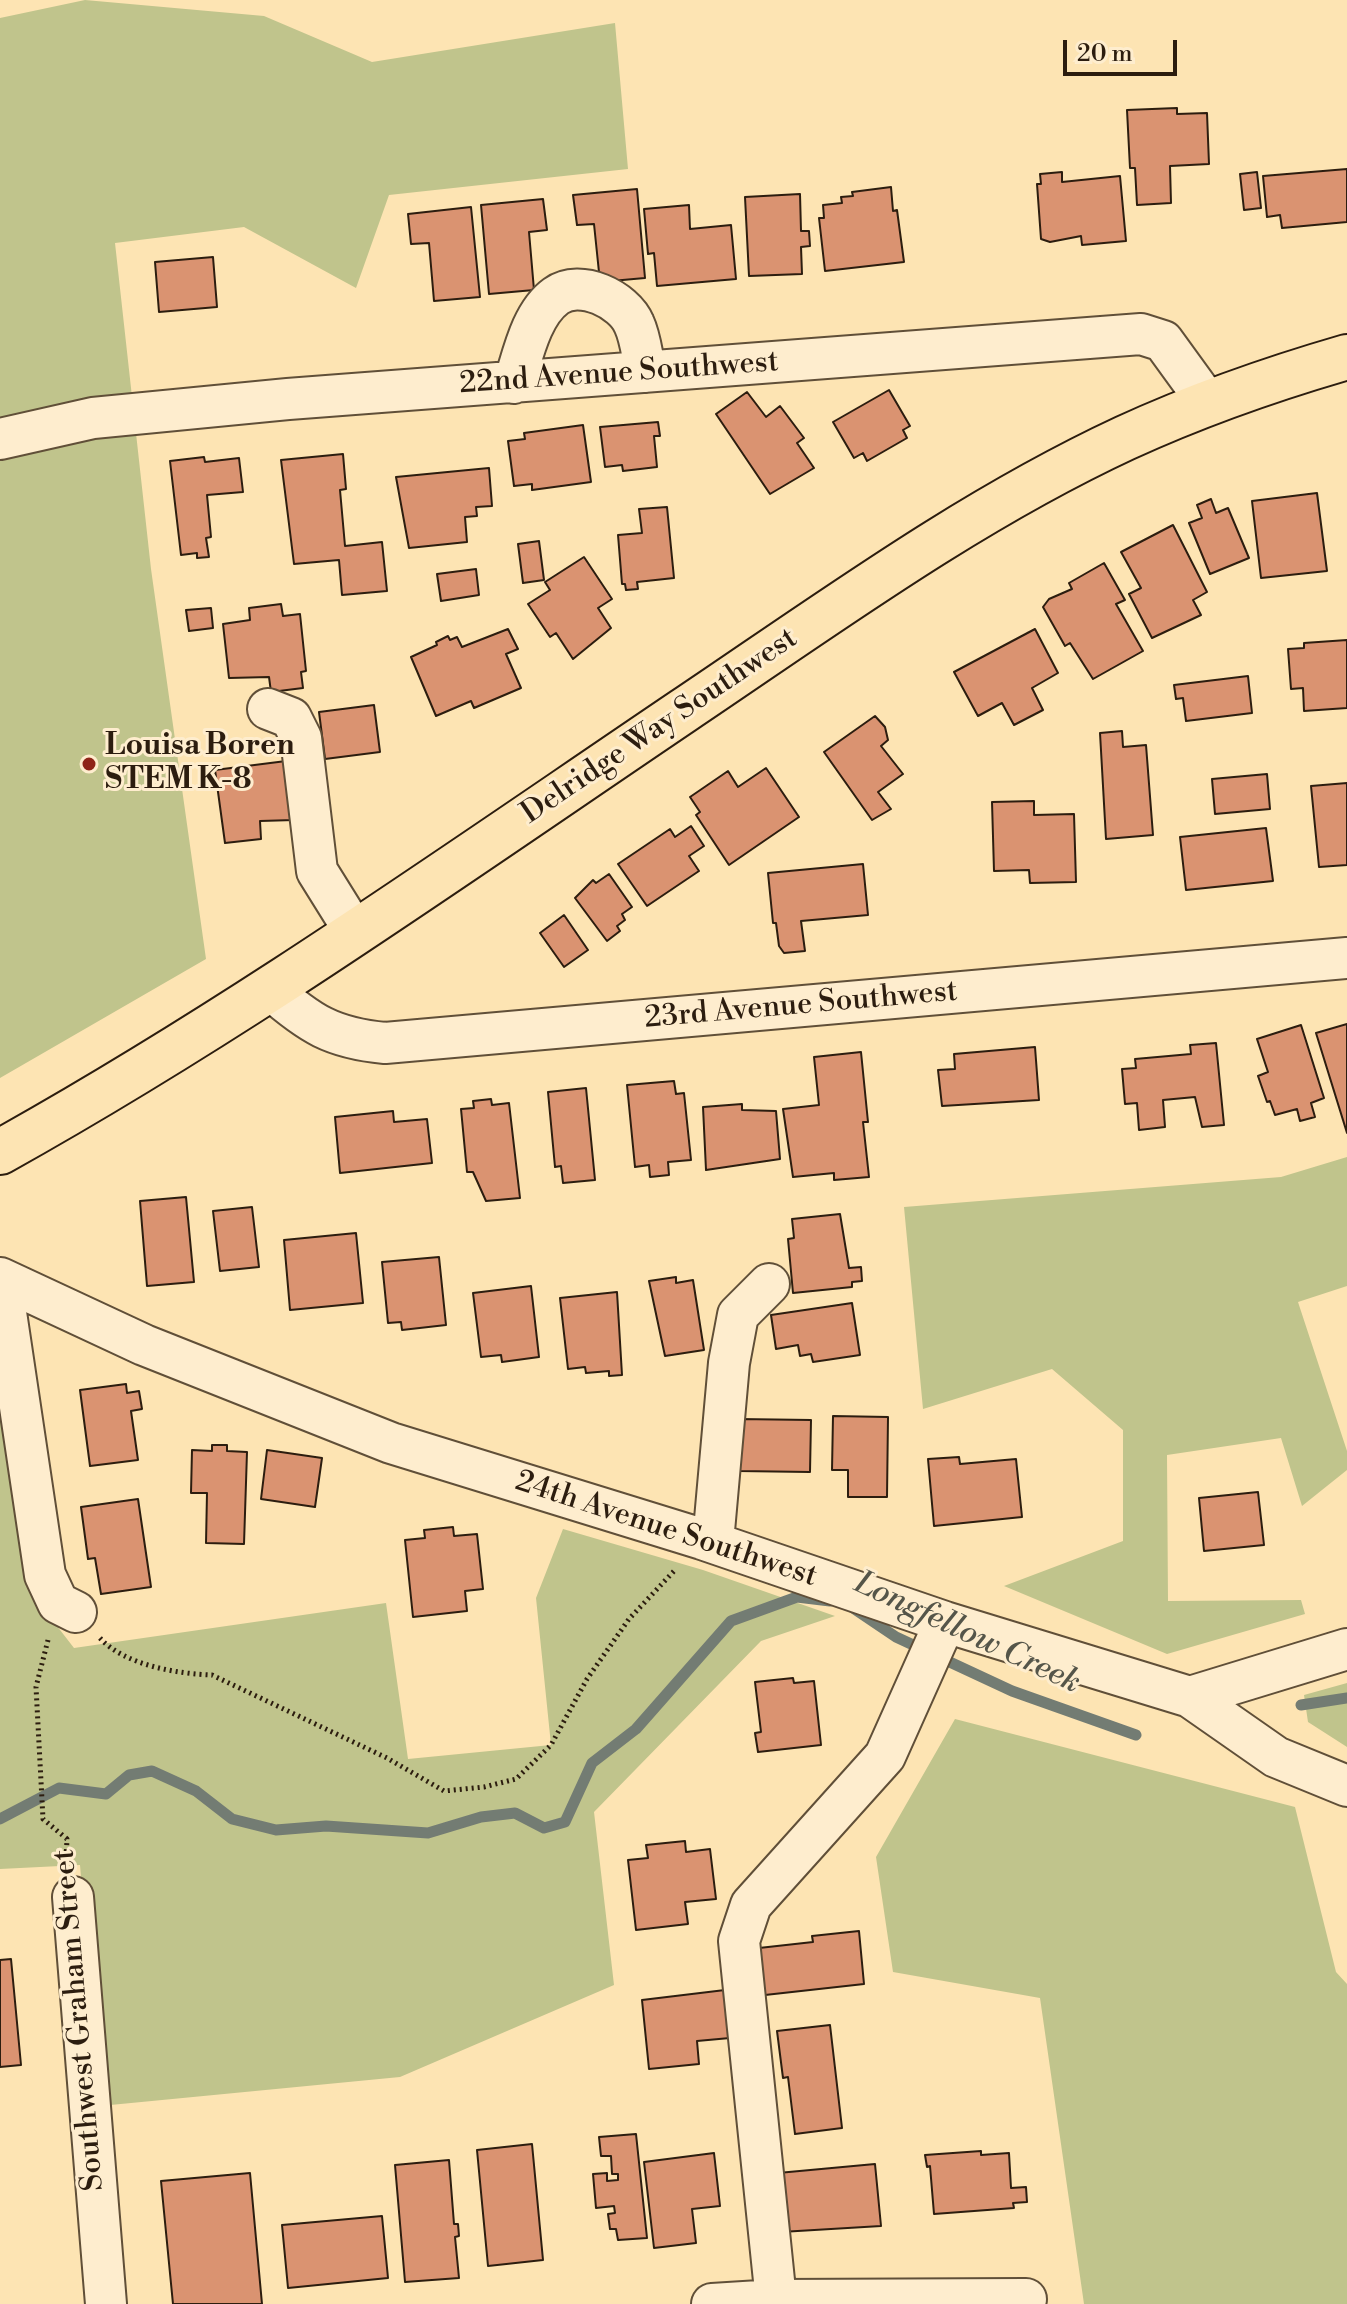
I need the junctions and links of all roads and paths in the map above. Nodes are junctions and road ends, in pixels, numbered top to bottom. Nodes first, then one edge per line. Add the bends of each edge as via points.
1 (1347, 357) edge
2 (646, 372) junction
3 (514, 383) junction
4 (1208, 403) junction
5 (0, 439) edge
6 (268, 709) dead end
7 (355, 932) junction
8 (1347, 958) edge
9 (270, 989) junction
10 (0, 1152) edge
11 (0, 1278) edge
12 (769, 1284) dead end
13 (707, 1541) junction
14 (67, 1608) junction
15 (942, 1631) junction
16 (1347, 1649) edge
17 (1190, 1697) junction
18 (1347, 1786) edge
19 (73, 1897) joint
20 (1026, 2299) dead end
21 (776, 2300) junction
22 (106, 2304) edge
23 (712, 2304) edge

1 - 4 main road, Delridge Way Southwest
2 - 3 street, 22nd Avenue Southwest
2 - 3 street via 634,323 616,301 586,289 558,294 541,314
2 - 4 street, 22nd Avenue Southwest via 1141,334 1163,341
3 - 5 street, 22nd Avenue Southwest via 93,418
4 - 7 main road, Delridge Way Southwest via 1123,439 991,509
6 - 7 street via 291,718 301,738 317,871
7 - 9 main road, Delridge Way Southwest
8 - 9 street, 23rd Avenue Southwest via 385,1043 332,1034
9 - 10 main road, Delridge Way Southwest
11 - 13 street, 24th Avenue Southwest via 144,1345 391,1443
11 - 14 street via 45,1575
12 - 13 street via 738,1315
13 - 14 path via 629,1619 587,1679 551,1745 516,1779 484,1787 444,1791 387,1758 212,1675 187,1675 120,1653
13 - 15 street, 24th Avenue Southwest
14 - 19 path, Southwest Graham Street via 36,1687 43,1819 67,1839
15 - 17 street, 24th Avenue Southwest
15 - 21 street via 885,1756 751,1905 743,1923 739,1941 746,2032
16 - 17 street
17 - 18 street, 24th Avenue Southwest via 1276,1757
19 - 22 street, Southwest Graham Street
20 - 21 street
21 - 23 street

